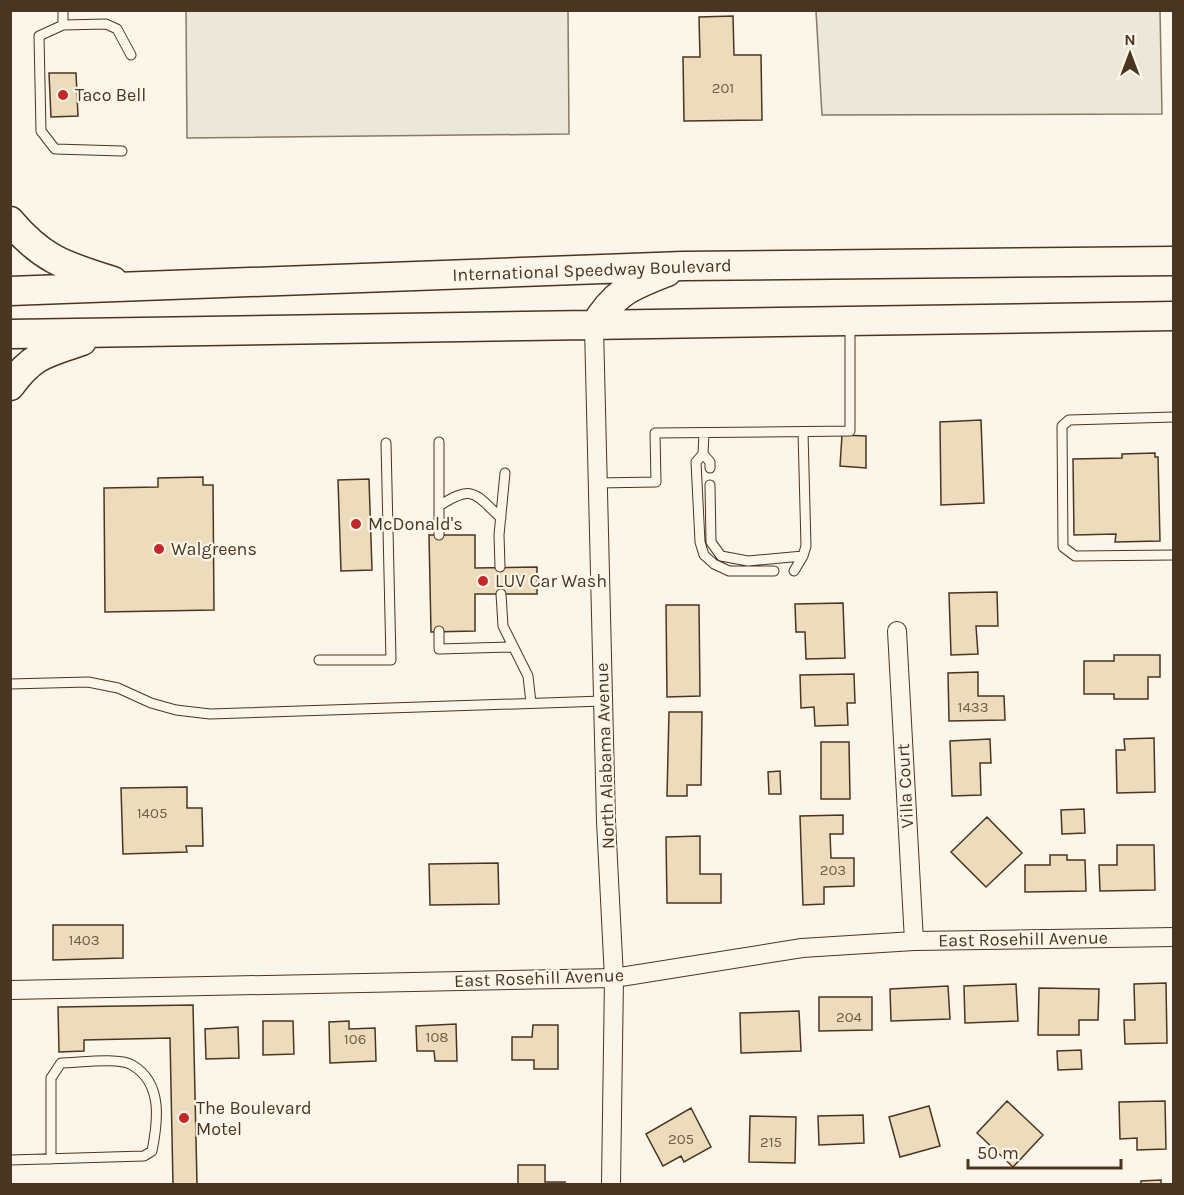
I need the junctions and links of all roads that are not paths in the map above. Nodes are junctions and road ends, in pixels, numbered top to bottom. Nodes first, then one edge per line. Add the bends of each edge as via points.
1 (63, 10) edge
2 (63, 25) junction
3 (131, 55) dead end
4 (122, 150) dead end
5 (10, 221) edge
6 (1173, 261) edge
7 (683, 266) junction
8 (129, 287) junction
9 (10, 291) edge
10 (1173, 316) edge
11 (850, 322) junction
12 (594, 327) junction
13 (10, 334) edge
14 (104, 334) junction
15 (10, 386) edge
16 (1173, 417) edge
17 (803, 432) junction
18 (704, 434) junction
19 (439, 442) dead end
20 (386, 443) dead end
21 (703, 454) junction
22 (710, 468) dead end
23 (505, 473) dead end
24 (598, 483) junction
25 (710, 485) dead end
26 (439, 506) junction
27 (501, 518) junction
28 (439, 535) dead end
29 (1173, 555) edge
30 (803, 556) junction
31 (500, 567) dead end
32 (774, 571) dead end
33 (794, 571) dead end
34 (501, 594) dead end
35 (439, 631) dead end
36 (897, 631) dead end
37 (513, 647) junction
38 (318, 660) dead end
39 (10, 684) edge
40 (603, 701) junction
41 (531, 703) junction
42 (1173, 937) edge
43 (914, 940) junction
44 (614, 978) junction
45 (10, 990) edge
46 (51, 1159) junction
47 (10, 1160) edge
48 (611, 1185) edge

1 - 2 lane
2 - 3 lane via 106,24 117,29
2 - 4 lane via 39,36 41,131 55,149
5 - 8 main road via 30,244 57,262
6 - 7 main road, International Speedway Boulevard
7 - 8 main road, International Speedway Boulevard
7 - 12 main road via 631,287 606,306
8 - 9 main road, International Speedway Boulevard
10 - 11 main road
11 - 12 main road
11 - 17 lane via 850,431
12 - 14 main road
12 - 24 street, North Alabama Avenue
13 - 14 main road
14 - 15 main road via 39,356 24,366
16 - 29 lane via 1069,420 1062,426 1063,547 1075,556
17 - 18 lane
17 - 30 lane
18 - 21 lane
18 - 24 lane via 655,433 656,482
19 - 26 lane
20 - 38 lane via 391,660
21 - 22 lane
21 - 32 lane via 696,462 704,555 729,571
23 - 27 lane
24 - 40 street, North Alabama Avenue
25 - 30 lane via 711,542 721,556 748,561
26 - 27 lane via 459,493 474,494
26 - 28 lane
27 - 31 lane
30 - 33 lane
34 - 37 lane via 503,626
35 - 37 lane via 439,650
36 - 43 street, Villa Court
37 - 41 lane via 528,676
39 - 41 lane via 88,682 118,688 176,710 210,714
40 - 41 lane
40 - 44 street, North Alabama Avenue
42 - 43 street, East Rosehill Avenue
43 - 44 street, East Rosehill Avenue via 802,948
44 - 45 street, East Rosehill Avenue
44 - 48 street, North Alabama Avenue
46 - 46 lane via 144,1156 152,1151 157,1097 150,1083 132,1065 61,1063 51,1078
46 - 47 lane

